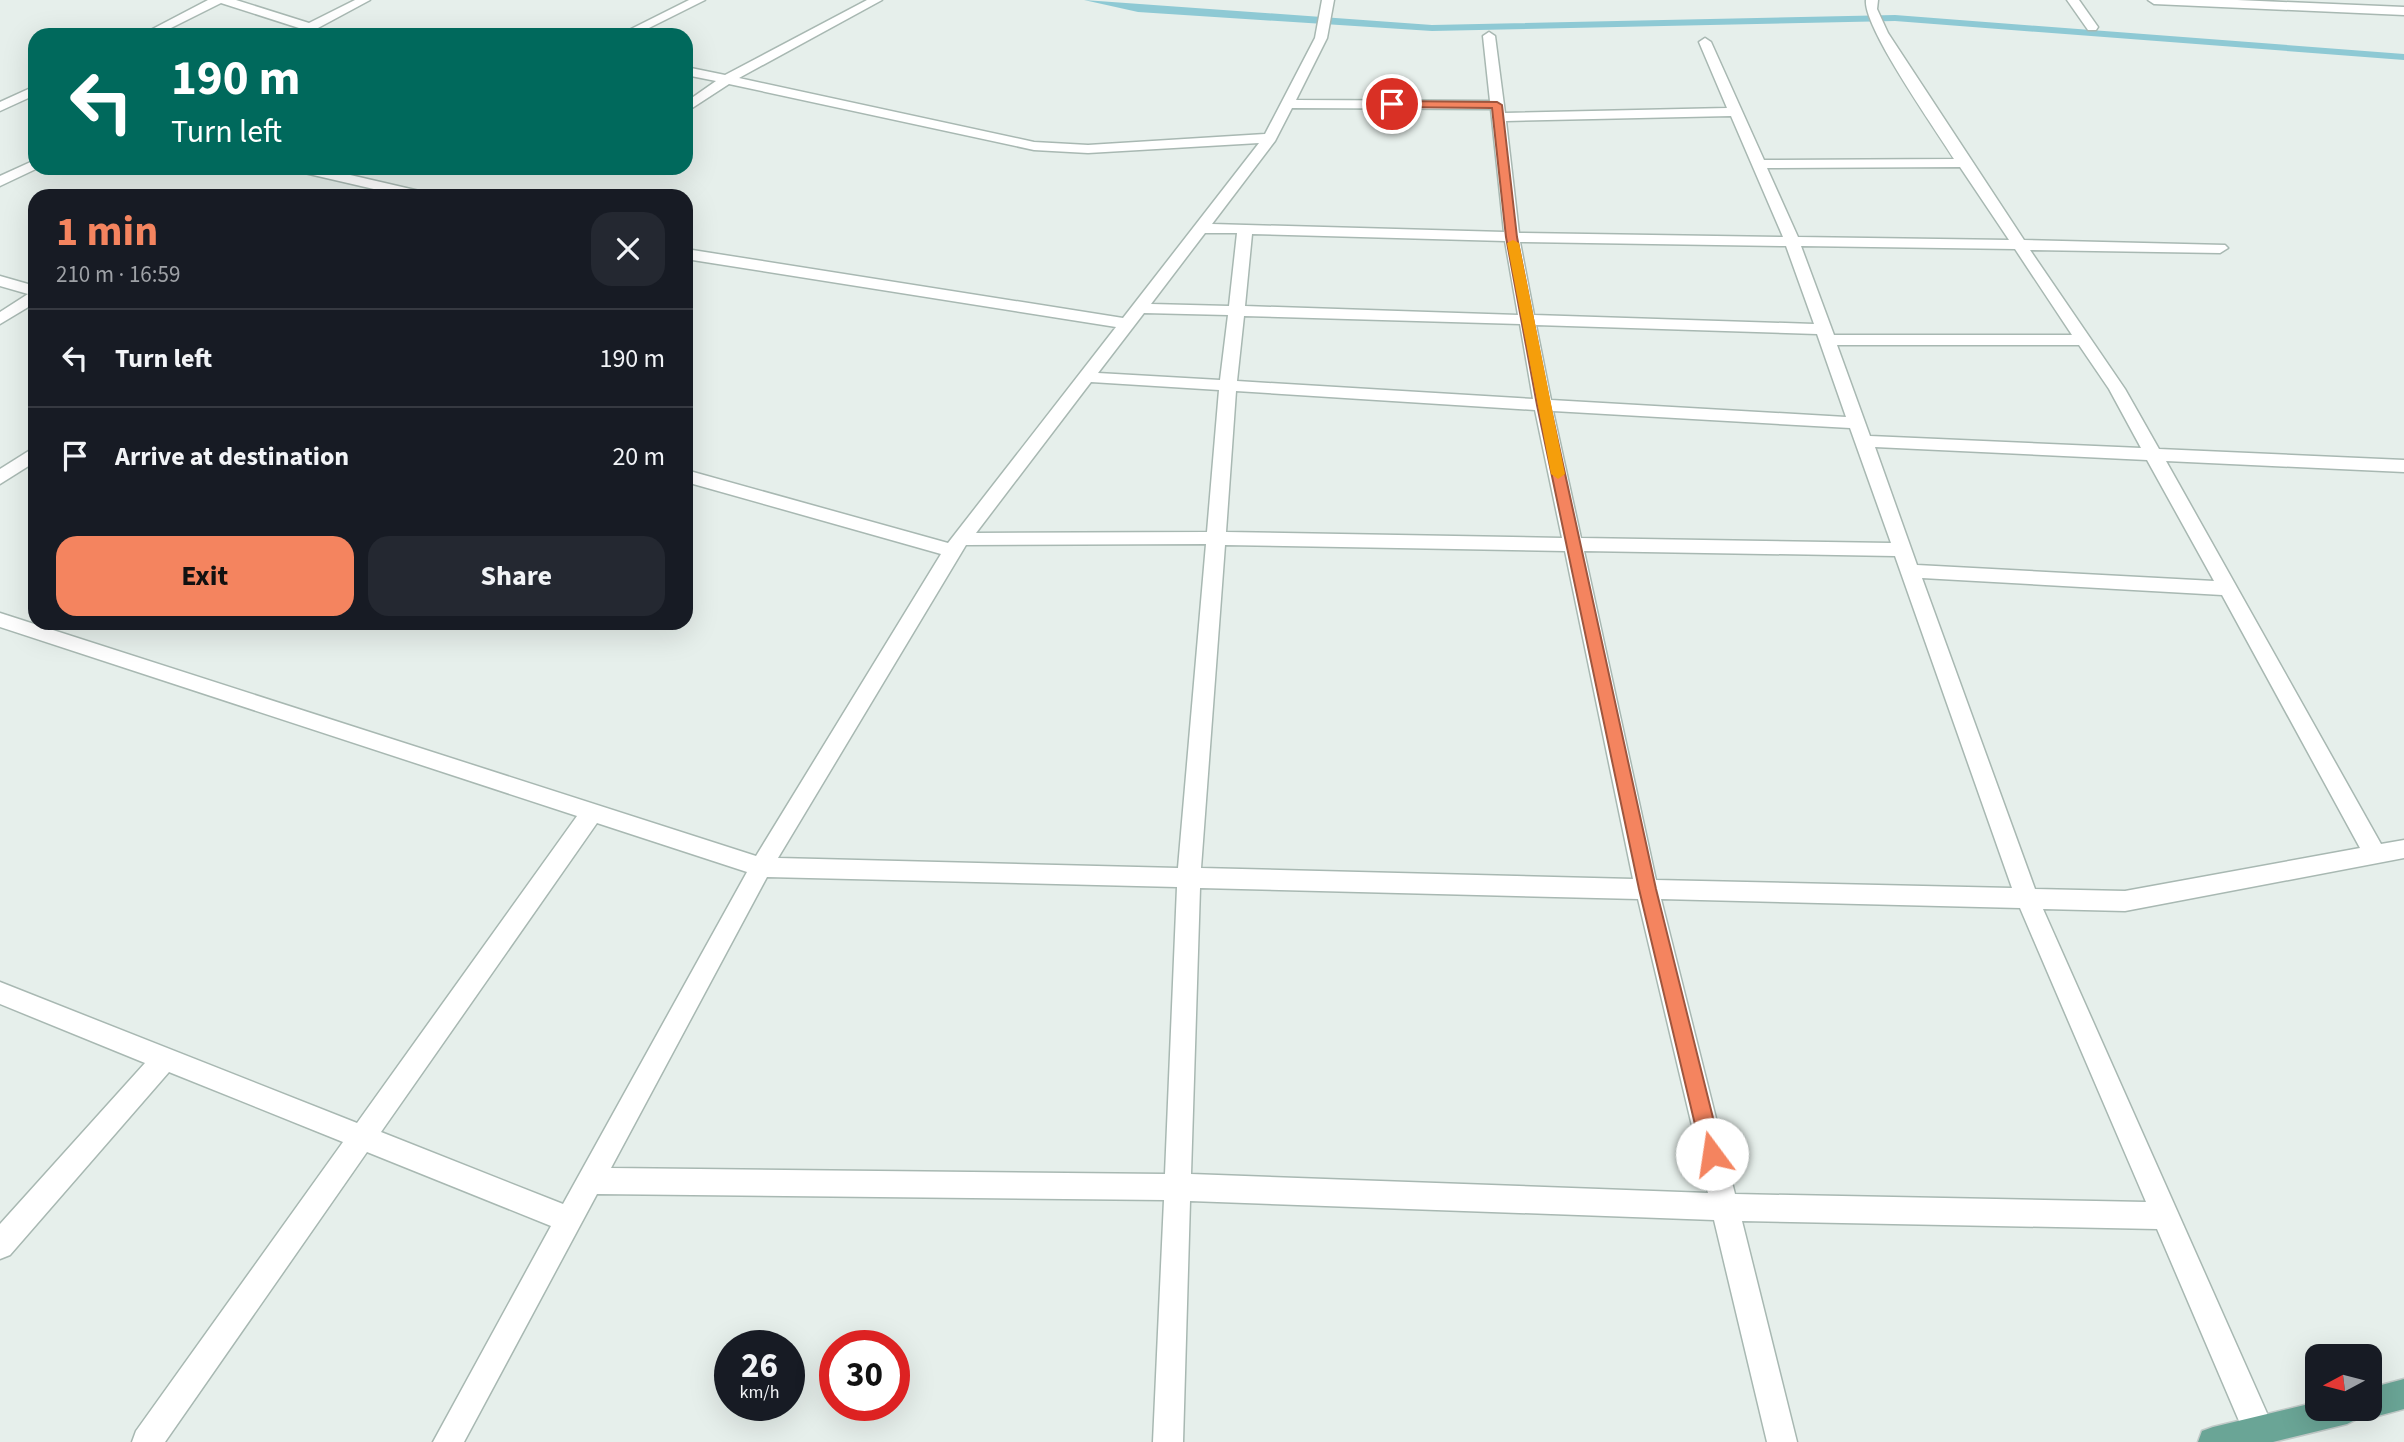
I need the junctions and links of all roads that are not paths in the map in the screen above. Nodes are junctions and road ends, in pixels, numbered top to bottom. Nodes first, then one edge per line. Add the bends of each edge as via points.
1 (218, 0) edge
2 (224, 0) edge
3 (364, 0) edge
4 (699, 0) edge
5 (876, 0) edge
6 (2073, 0) edge
7 (2154, 0) edge
8 (1327, 3) edge
9 (1871, 4) edge
10 (2404, 11) edge
11 (309, 27) joint
12 (2092, 27) dead end
13 (160, 28) edge
14 (640, 28) edge
15 (1489, 36) dead end
16 (1705, 42) dead end
17 (693, 73) edge
18 (726, 80) junction
19 (28, 93) edge
20 (0, 94) edge
21 (16, 99) junction
22 (693, 103) edge
23 (1287, 104) junction
24 (0, 107) edge
25 (1497, 111) junction
26 (1735, 112) junction
27 (1270, 138) junction
28 (1964, 163) junction
29 (1758, 164) junction
30 (28, 168) edge
31 (330, 175) edge
32 (0, 182) edge
33 (392, 189) edge
34 (1202, 228) junction
35 (1245, 230) junction
36 (1512, 237) junction
37 (1791, 241) junction
38 (2018, 244) junction
39 (2220, 248) dead end
40 (693, 255) edge
41 (0, 281) edge
42 (28, 291) edge
43 (28, 299) edge
44 (1141, 308) junction
45 (1236, 311) junction
46 (0, 319) edge
47 (1527, 320) junction
48 (1128, 324) junction
49 (1825, 334) junction
50 (2083, 340) junction
51 (1087, 377) junction
52 (1228, 386) junction
53 (1543, 405) junction
54 (1857, 423) junction
55 (1864, 442) junction
56 (2154, 456) junction
57 (28, 458) edge
58 (2404, 466) edge
59 (0, 478) edge
60 (693, 478) edge
61 (1216, 538) junction
62 (957, 545) junction
63 (1574, 545) junction
64 (1903, 551) junction
65 (1910, 571) junction
66 (2228, 589) junction
67 (0, 620) edge
68 (28, 629) edge
69 (31, 630) edge
70 (592, 812) junction
71 (2404, 849) edge
72 (2375, 854) junction
73 (761, 867) junction
74 (1189, 877) junction
75 (1647, 889) junction
76 (2027, 898) junction
77 (0, 993) edge
78 (166, 1058) junction
79 (360, 1136) junction
80 (591, 1181) junction
81 (1178, 1186) junction
82 (1725, 1207) junction
83 (2166, 1216) junction
84 (569, 1220) junction
85 (0, 1245) edge
86 (2404, 1394) edge
87 (2382, 1400) edge
88 (2305, 1419) edge
89 (2259, 1430) junction
90 (147, 1442) edge
91 (448, 1442) edge
92 (1168, 1442) edge
93 (1782, 1442) edge
94 (2213, 1442) edge

1 - 13 street
2 - 11 street
3 - 11 street
4 - 14 street
5 - 18 street
6 - 12 street
7 - 10 street
8 - 23 street via 1321,38
9 - 28 street via 1882,33
15 - 25 street
16 - 26 street
17 - 18 street
18 - 22 street
18 - 27 street via 1034,146 1088,149
19 - 21 street
20 - 21 street
21 - 24 street
23 - 25 street
23 - 27 street
25 - 26 street
25 - 36 street
26 - 29 street
27 - 34 street
28 - 29 street
28 - 38 street
29 - 37 street
30 - 32 street
31 - 33 street
34 - 35 street
34 - 44 street
35 - 36 street
35 - 45 street
36 - 37 street
36 - 47 street
37 - 38 street
37 - 49 street
38 - 39 street
38 - 50 street
40 - 48 street
41 - 42 street
43 - 46 street
44 - 45 street
44 - 48 street
45 - 47 street
45 - 52 street
47 - 49 street
47 - 53 street
48 - 51 street
49 - 50 street
49 - 54 street
50 - 56 street
51 - 52 street
51 - 62 street
52 - 53 street
52 - 61 street
53 - 54 street
53 - 63 street
54 - 55 street
55 - 56 street
55 - 64 street
56 - 58 street
56 - 66 street
57 - 59 street
60 - 62 street
61 - 62 street
61 - 63 street
61 - 74 street
62 - 73 street
63 - 64 street
63 - 75 street
64 - 65 street
65 - 66 street
65 - 76 street
66 - 72 street
67 - 68 street
69 - 70 street
70 - 73 street
70 - 79 street
71 - 72 street
72 - 76 street via 2125,901
73 - 74 street
73 - 80 street
74 - 75 street
74 - 81 street
75 - 76 street
75 - 82 street
76 - 83 street
77 - 78 street
78 - 79 street
78 - 85 street
79 - 84 street
79 - 90 street
80 - 81 street
80 - 84 street
81 - 82 street
81 - 92 street
82 - 83 street
82 - 93 street
83 - 89 street
84 - 91 street
86 - 87 main road
88 - 89 main road
89 - 94 main road

